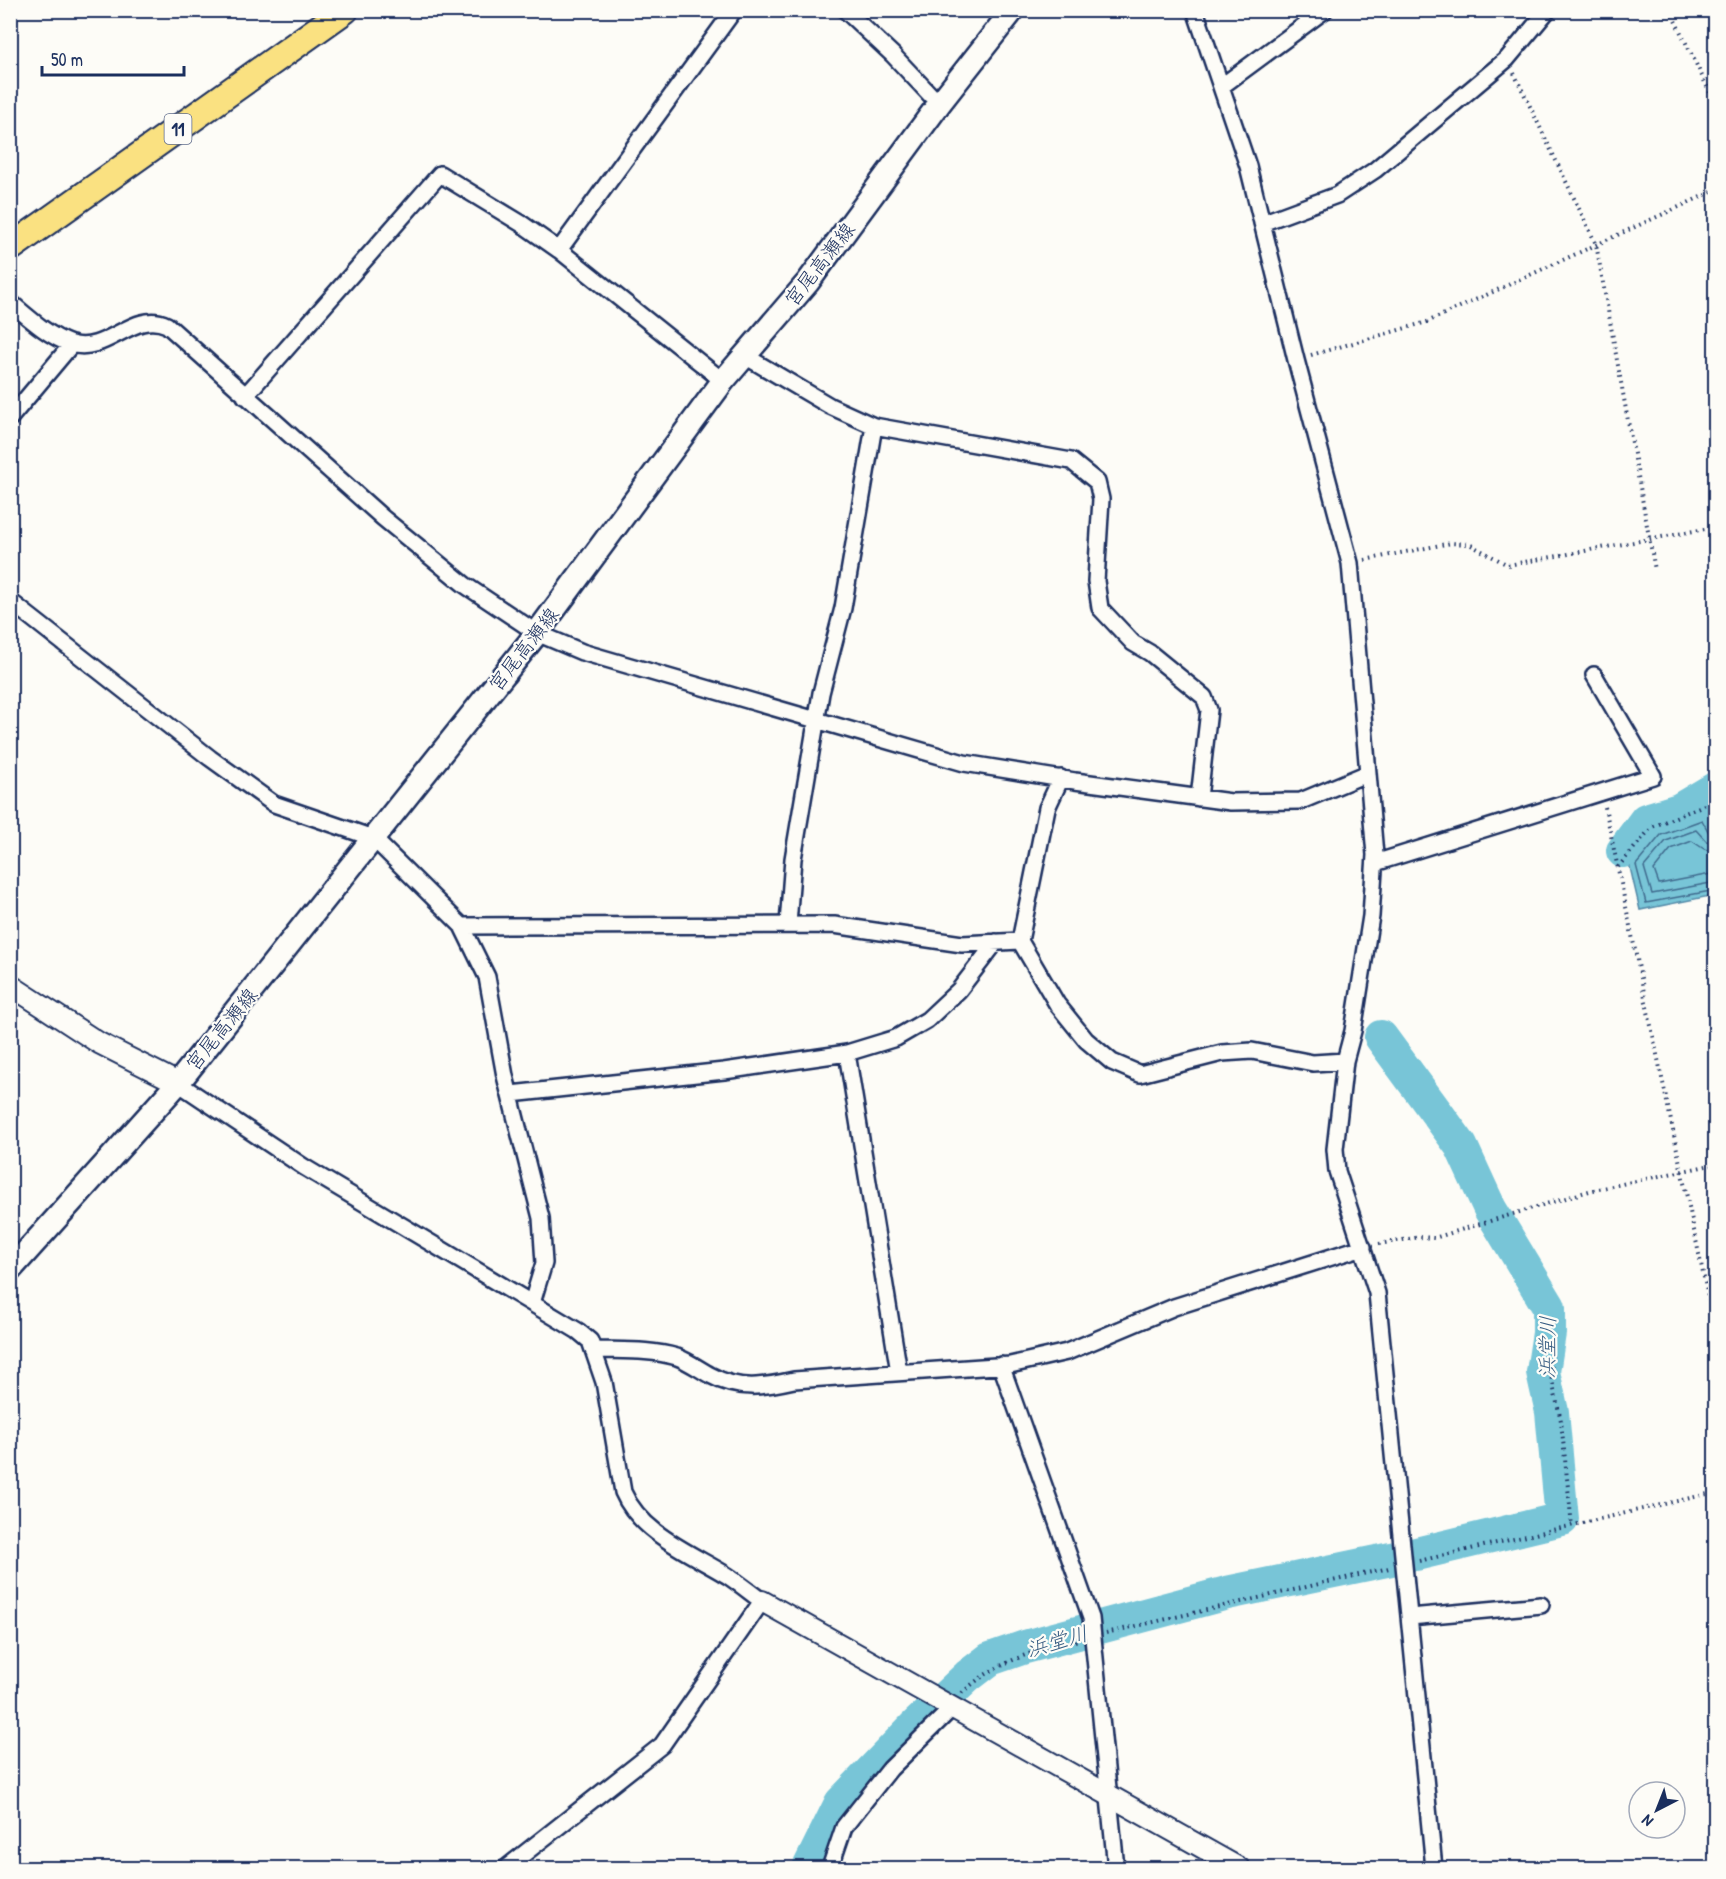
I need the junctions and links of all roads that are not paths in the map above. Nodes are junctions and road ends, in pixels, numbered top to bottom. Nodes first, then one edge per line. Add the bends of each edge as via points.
1 (345, 10) edge
2 (734, 10) edge
3 (845, 10) edge
4 (1013, 10) edge
5 (1195, 10) edge
6 (1325, 10) edge
7 (1548, 10) edge
8 (1222, 86) junction
9 (939, 104) junction
10 (1262, 223) junction
11 (10, 248) edge
12 (560, 250) junction
13 (10, 302) edge
14 (72, 344) junction
15 (745, 356) junction
16 (723, 381) junction
17 (245, 396) junction
18 (10, 418) edge
19 (874, 426) junction
20 (10, 601) edge
21 (537, 633) junction
22 (1594, 675) dead end
23 (817, 722) junction
24 (1368, 773) junction
25 (1061, 778) junction
26 (1199, 798) junction
27 (373, 838) junction
28 (1375, 863) junction
29 (788, 924) junction
30 (462, 926) junction
31 (1020, 941) junction
32 (996, 942) junction
33 (10, 985) edge
34 (847, 1053) junction
35 (1346, 1062) junction
36 (178, 1083) junction
37 (511, 1094) junction
38 (1363, 1247) junction
39 (10, 1270) edge
40 (532, 1303) junction
41 (594, 1350) junction
42 (1000, 1365) junction
43 (899, 1372) junction
44 (762, 1601) junction
45 (1541, 1605) dead end
46 (1410, 1617) junction
47 (945, 1704) junction
48 (1108, 1795) junction
49 (506, 1869) edge
50 (830, 1869) edge
51 (1116, 1869) edge
52 (1239, 1869) edge
53 (1434, 1869) edge

1 - 11 highway, 11
2 - 12 street
3 - 9 street
4 - 9 main road, 宮尾高瀬線
5 - 8 street
6 - 8 street
7 - 10 street via 1507,59 1366,176 1337,195
8 - 10 street
9 - 15 main road, 宮尾高瀬線 via 808,282
10 - 24 street via 1350,563
12 - 16 street
12 - 17 street via 440,174
13 - 14 street via 41,328
14 - 17 street via 99,344 136,324 157,321
14 - 18 street
15 - 16 main road, 宮尾高瀬線
15 - 19 street
16 - 21 main road, 宮尾高瀬線
17 - 21 street via 447,570
19 - 23 street via 843,608
19 - 26 street via 1071,461 1097,482 1101,499 1096,581 1100,608 1133,643 1204,697 1209,710
20 - 27 street via 274,804
21 - 23 street via 582,652
21 - 27 main road, 宮尾高瀬線
22 - 28 street via 1653,776
23 - 25 street via 964,763
23 - 29 street via 793,859
24 - 26 street via 1301,801 1231,802
24 - 28 street
25 - 26 street
25 - 31 street via 1047,808
27 - 30 street
27 - 36 main road, 宮尾高瀬線
28 - 35 street via 1371,916
29 - 30 street
29 - 32 street via 834,925 962,944
30 - 37 street via 487,977
31 - 32 street
31 - 35 street via 1057,1004 1086,1040 1112,1062 1140,1074 1232,1052 1252,1051 1313,1063
32 - 34 street via 959,990 927,1020 896,1038
33 - 36 street via 99,1042
34 - 37 street
34 - 43 street
35 - 38 street via 1335,1149 1337,1171
36 - 39 main road, 宮尾高瀬線
36 - 40 street via 304,1167
37 - 40 street via 545,1245 541,1277
38 - 42 street via 1174,1307 1067,1352
38 - 46 street via 1377,1293
40 - 41 street via 578,1331
41 - 43 street via 657,1352 680,1358 742,1388
41 - 44 street via 628,1504 649,1526
42 - 43 street
42 - 48 street via 1091,1618
44 - 47 street
44 - 49 street via 662,1745
45 - 46 street
46 - 53 street
47 - 48 street
47 - 50 street via 844,1827
48 - 51 street
48 - 52 street

